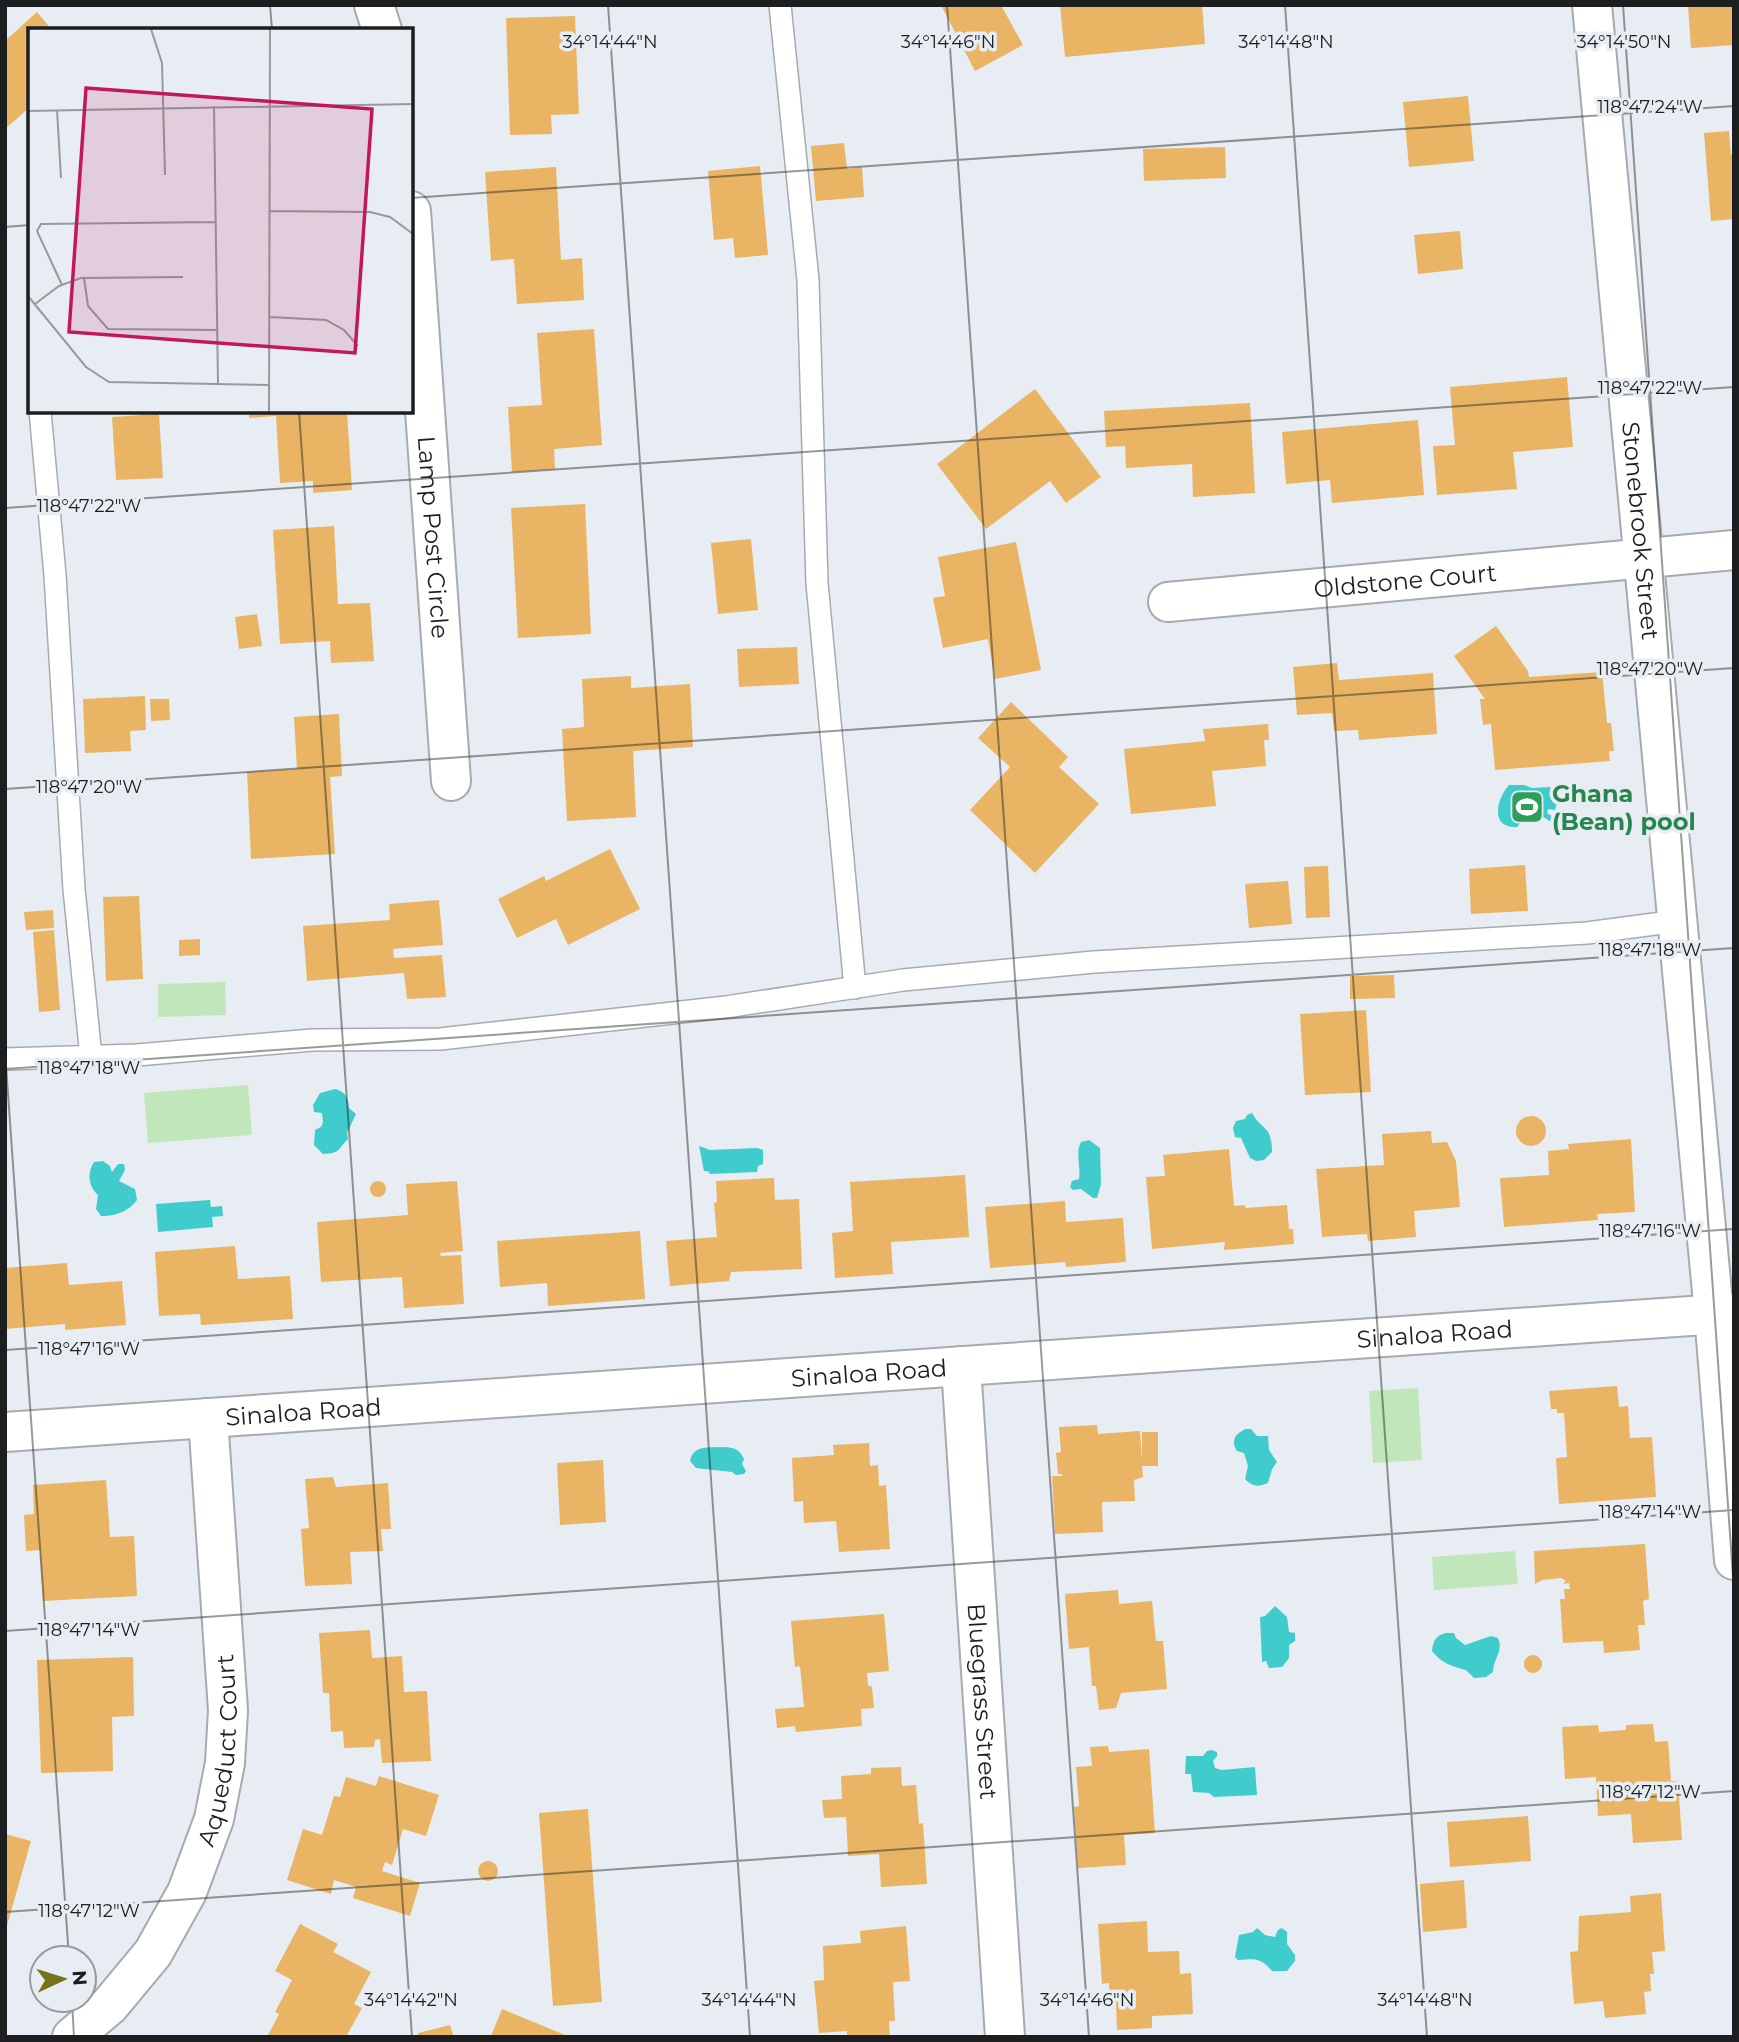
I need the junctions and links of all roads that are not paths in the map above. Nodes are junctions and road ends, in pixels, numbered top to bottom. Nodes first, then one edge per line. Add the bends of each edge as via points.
1 (374, 5) edge
2 (780, 5) edge
3 (1591, 5) edge
4 (381, 28) edge
5 (413, 239) edge
6 (40, 413) edge
7 (1734, 550) edge
8 (1643, 557) junction
9 (1168, 602) dead end
10 (451, 780) dead end
11 (1677, 921) junction
12 (855, 988) junction
13 (91, 1057) junction
14 (5, 1059) edge
15 (1724, 1314) edge
16 (961, 1366) junction
17 (208, 1418) junction
18 (5, 1432) edge
19 (1734, 1560) edge
20 (72, 2037) edge
21 (1005, 2037) edge

1 - 4 street
2 - 12 lane via 808,280 817,583
3 - 8 street, Stonebrook Street
5 - 10 street, Lamp Post Circle
6 - 13 lane via 74,889
7 - 8 street, Oldstone Court
8 - 9 street, Oldstone Court
8 - 11 street, Stonebrook Street
11 - 12 lane via 1587,933 1094,962
11 - 15 street, Stonebrook Street
12 - 13 lane via 440,1039 312,1040
13 - 14 lane
15 - 16 street, Sinaloa Road
15 - 19 street, Stonebrook Street
16 - 17 street, Sinaloa Road
16 - 21 street, Bluegrass Street
17 - 18 street, Sinaloa Road
17 - 20 street, Aqueduct Court via 228,1710 215,1819 187,1892 153,1953 109,2006

